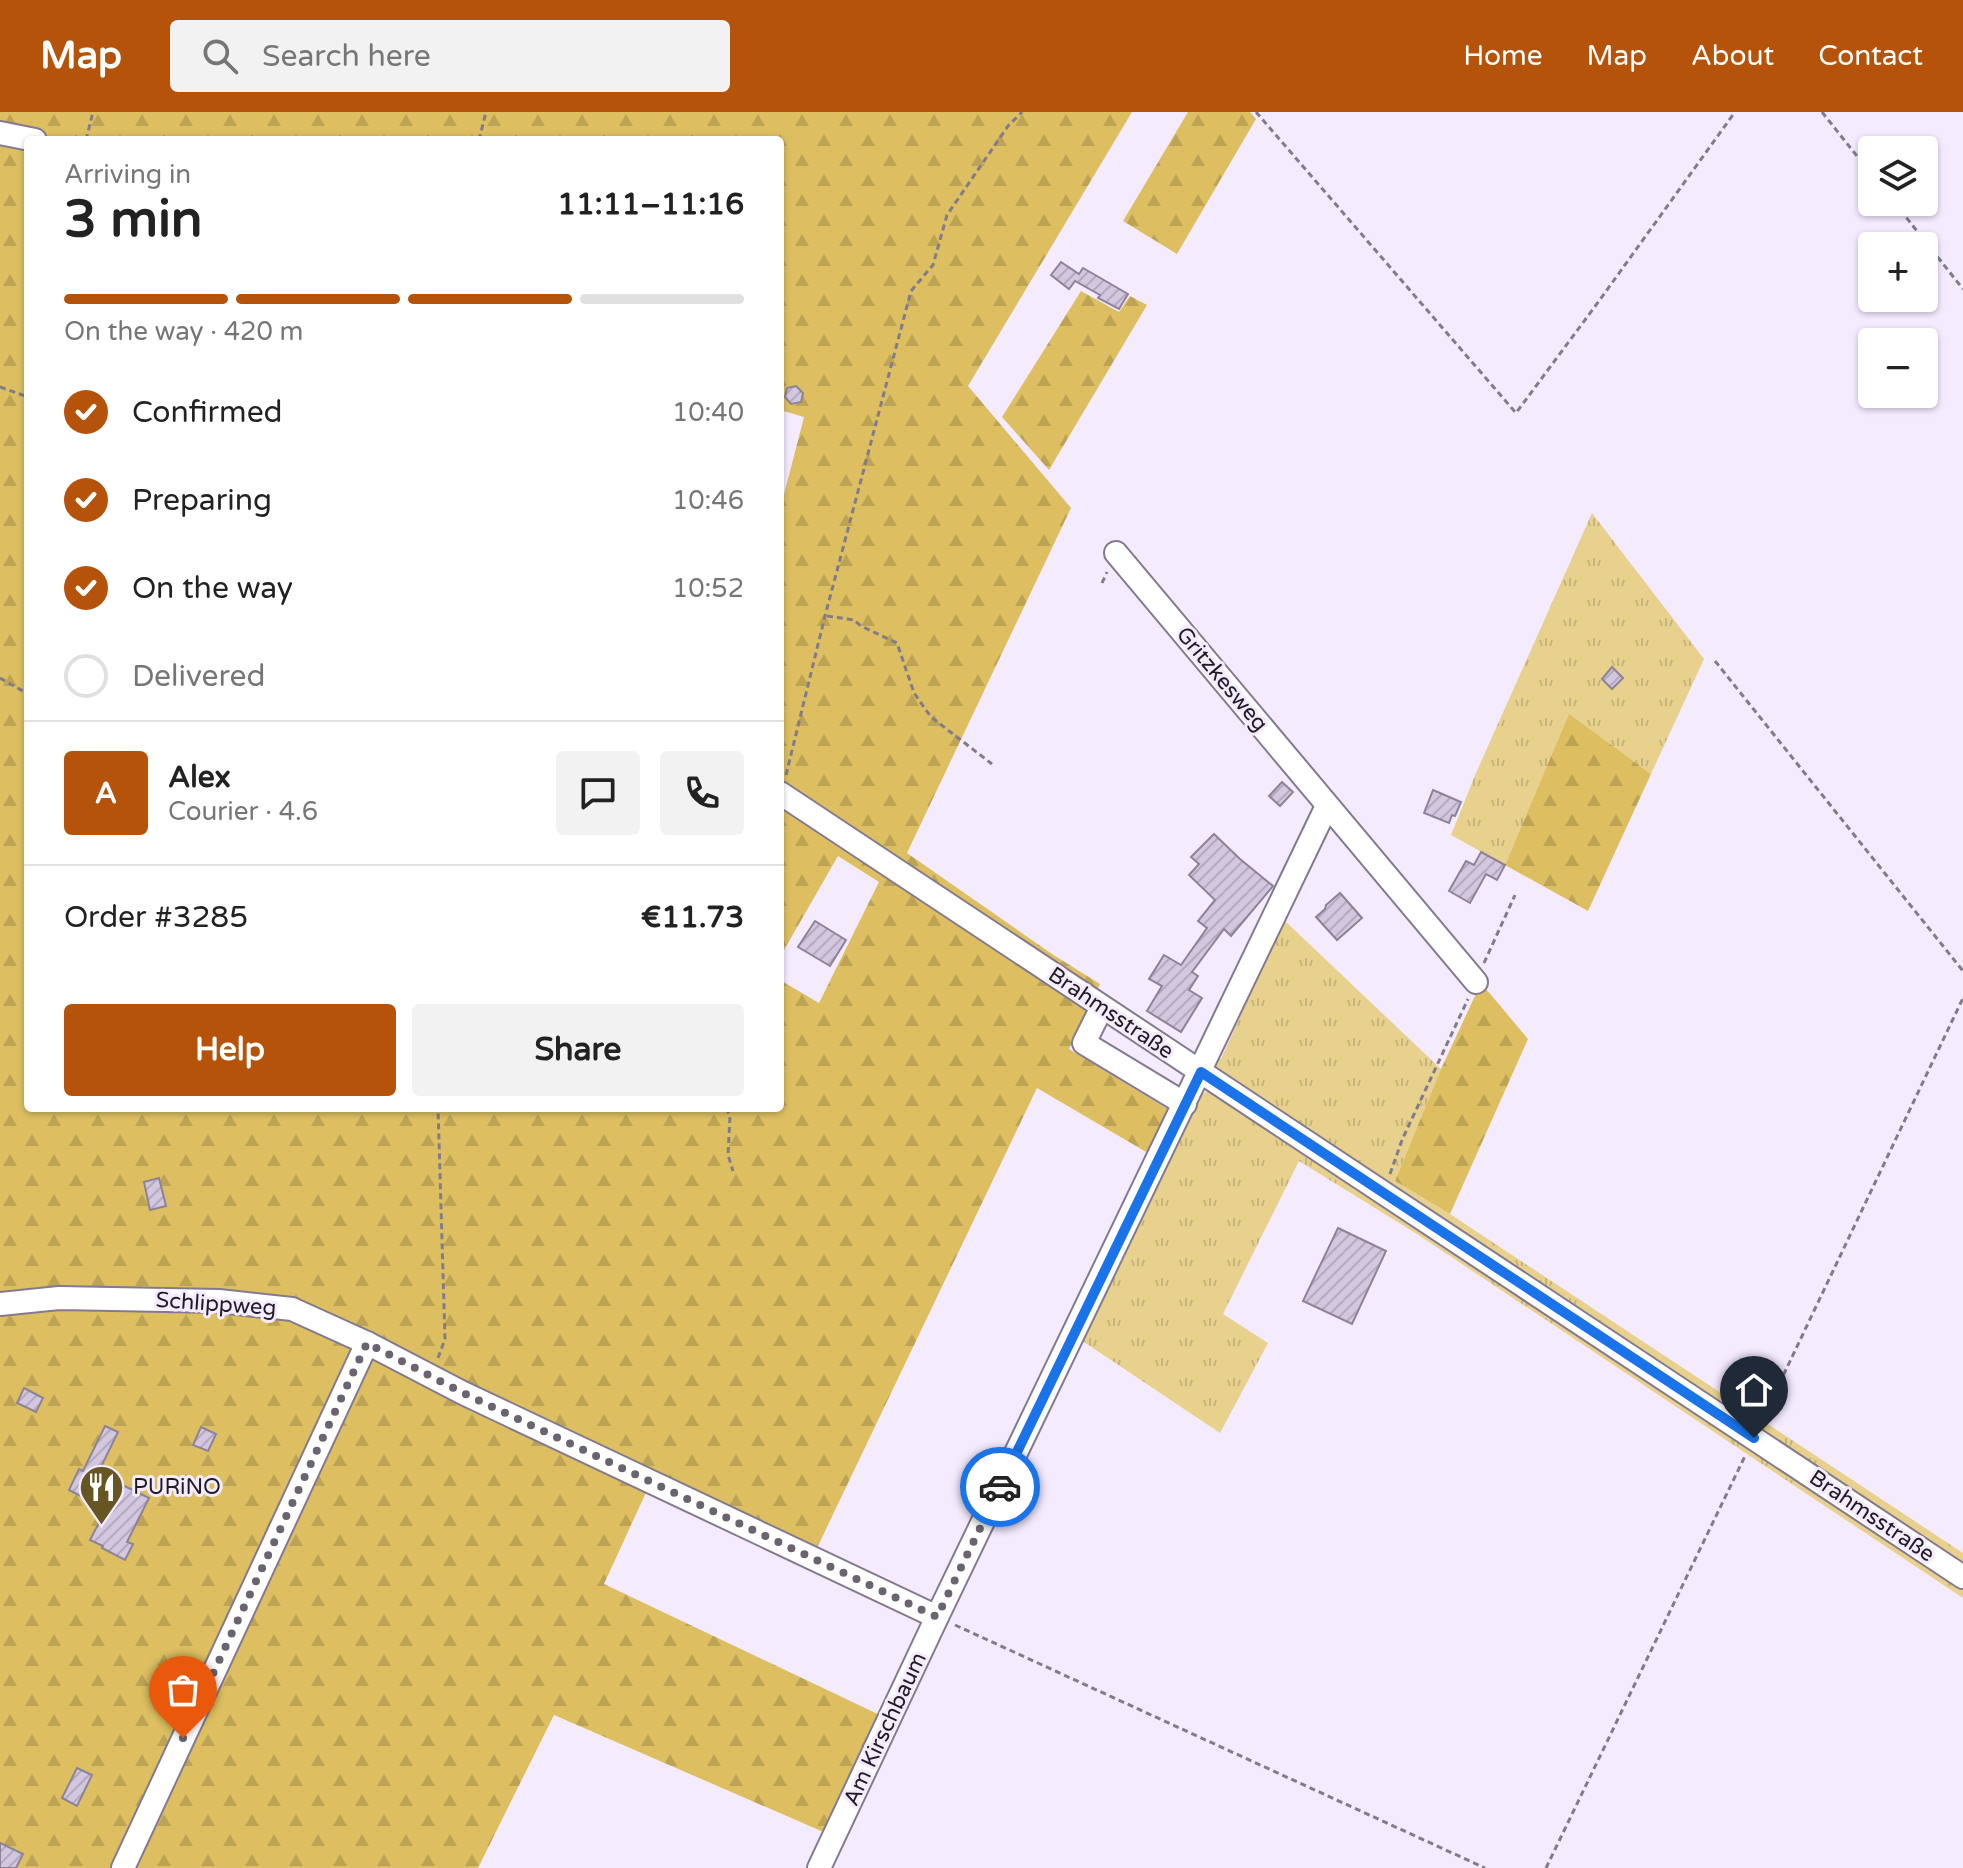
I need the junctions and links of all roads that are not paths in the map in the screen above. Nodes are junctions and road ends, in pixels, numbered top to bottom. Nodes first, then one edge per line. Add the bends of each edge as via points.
1 (0, 133) edge
2 (24, 138) edge
3 (1116, 553) dead end
4 (784, 796) edge
5 (1327, 806) junction
6 (1476, 982) road end
7 (1102, 1007) junction
8 (1201, 1072) junction
9 (1185, 1104) junction
10 (0, 1304) edge
11 (367, 1343) junction
12 (1963, 1577) edge
13 (937, 1617) junction
14 (123, 1868) edge
15 (819, 1868) edge

1 - 2 street
3 - 5 street, Gritzkesweg
4 - 7 street, Brahmsstraße
5 - 6 street, Gritzkesweg
5 - 8 street
7 - 8 street, Brahmsstraße
7 - 9 street via 1084,1043
8 - 9 street, Am Kirschbaum
8 - 12 street, Brahmsstraße
9 - 13 street, Am Kirschbaum
10 - 11 street, Schlippweg via 59,1298 219,1301 292,1309
11 - 13 street, Schlippweg
11 - 14 street
13 - 15 street, Am Kirschbaum

